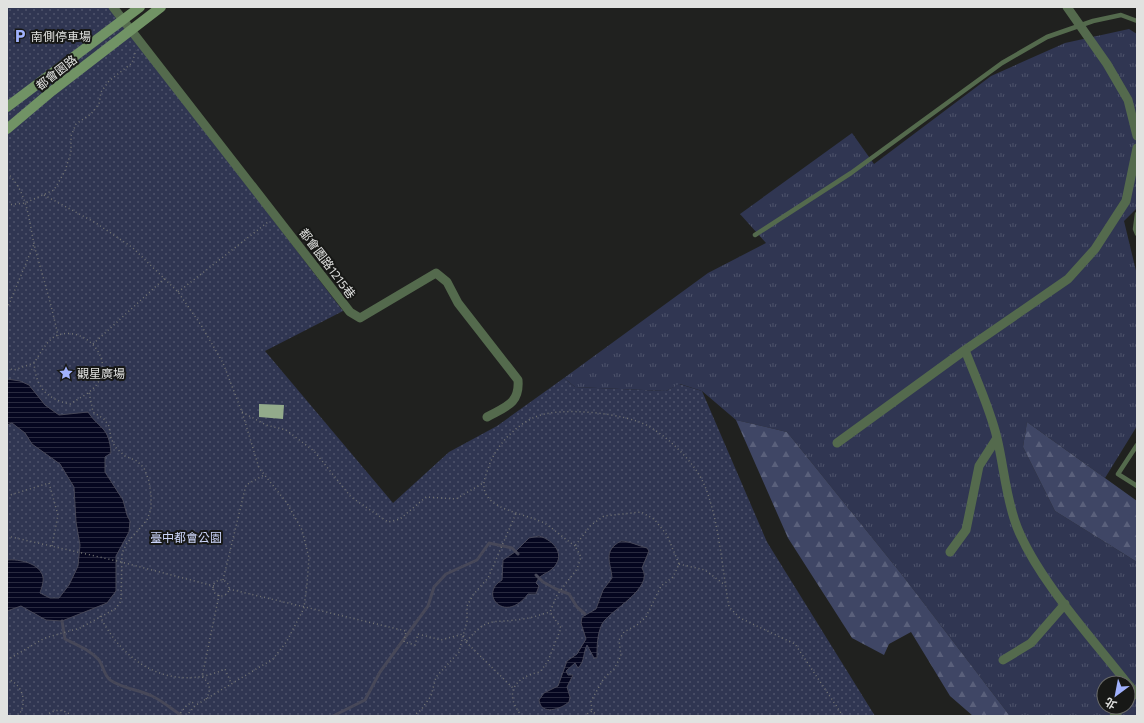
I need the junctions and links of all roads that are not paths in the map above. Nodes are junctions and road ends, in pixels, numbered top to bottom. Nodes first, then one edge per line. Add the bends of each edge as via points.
1 (113, 7) edge
2 (140, 7) edge
3 (161, 7) edge
4 (1067, 7) edge
5 (124, 20) junction
6 (1137, 21) edge
7 (1081, 26) junction
8 (132, 30) junction
9 (43, 80) junction
10 (52, 91) junction
11 (7, 107) edge
12 (7, 129) edge
13 (1137, 136) edge
14 (1137, 148) edge
15 (1137, 214) edge
16 (1137, 234) edge
17 (755, 235) dead end
18 (965, 350) junction
19 (487, 417) dead end
20 (997, 438) junction
21 (837, 443) dead end
22 (1137, 446) edge
23 (1137, 486) edge
24 (950, 552) dead end
25 (1065, 604) junction
26 (1003, 660) dead end
27 (1122, 675) edge

1 - 5 street, 都會園路1215巷
2 - 5 street, 都會園路
3 - 8 street, 都會園路
4 - 7 street
5 - 8 street, 都會園路1215巷
5 - 9 street, 都會園路
6 - 7 lane via 1121,15
7 - 13 street via 1128,100
7 - 17 lane via 1047,37 1002,63 851,173
8 - 10 street, 都會園路
8 - 19 street, 都會園路1215巷 via 350,312 360,318 436,273 447,282 458,303 518,380 519,388 512,403
9 - 10 street
9 - 11 street, 都會園路
10 - 12 street, 都會園路
14 - 18 street via 1126,201 1095,249 1068,279
15 - 16 lane
18 - 20 street
18 - 21 street
20 - 24 street via 979,466 966,530
20 - 25 street via 1017,527 1040,570
22 - 23 lane via 1118,474
25 - 26 street via 1031,643
25 - 27 street

